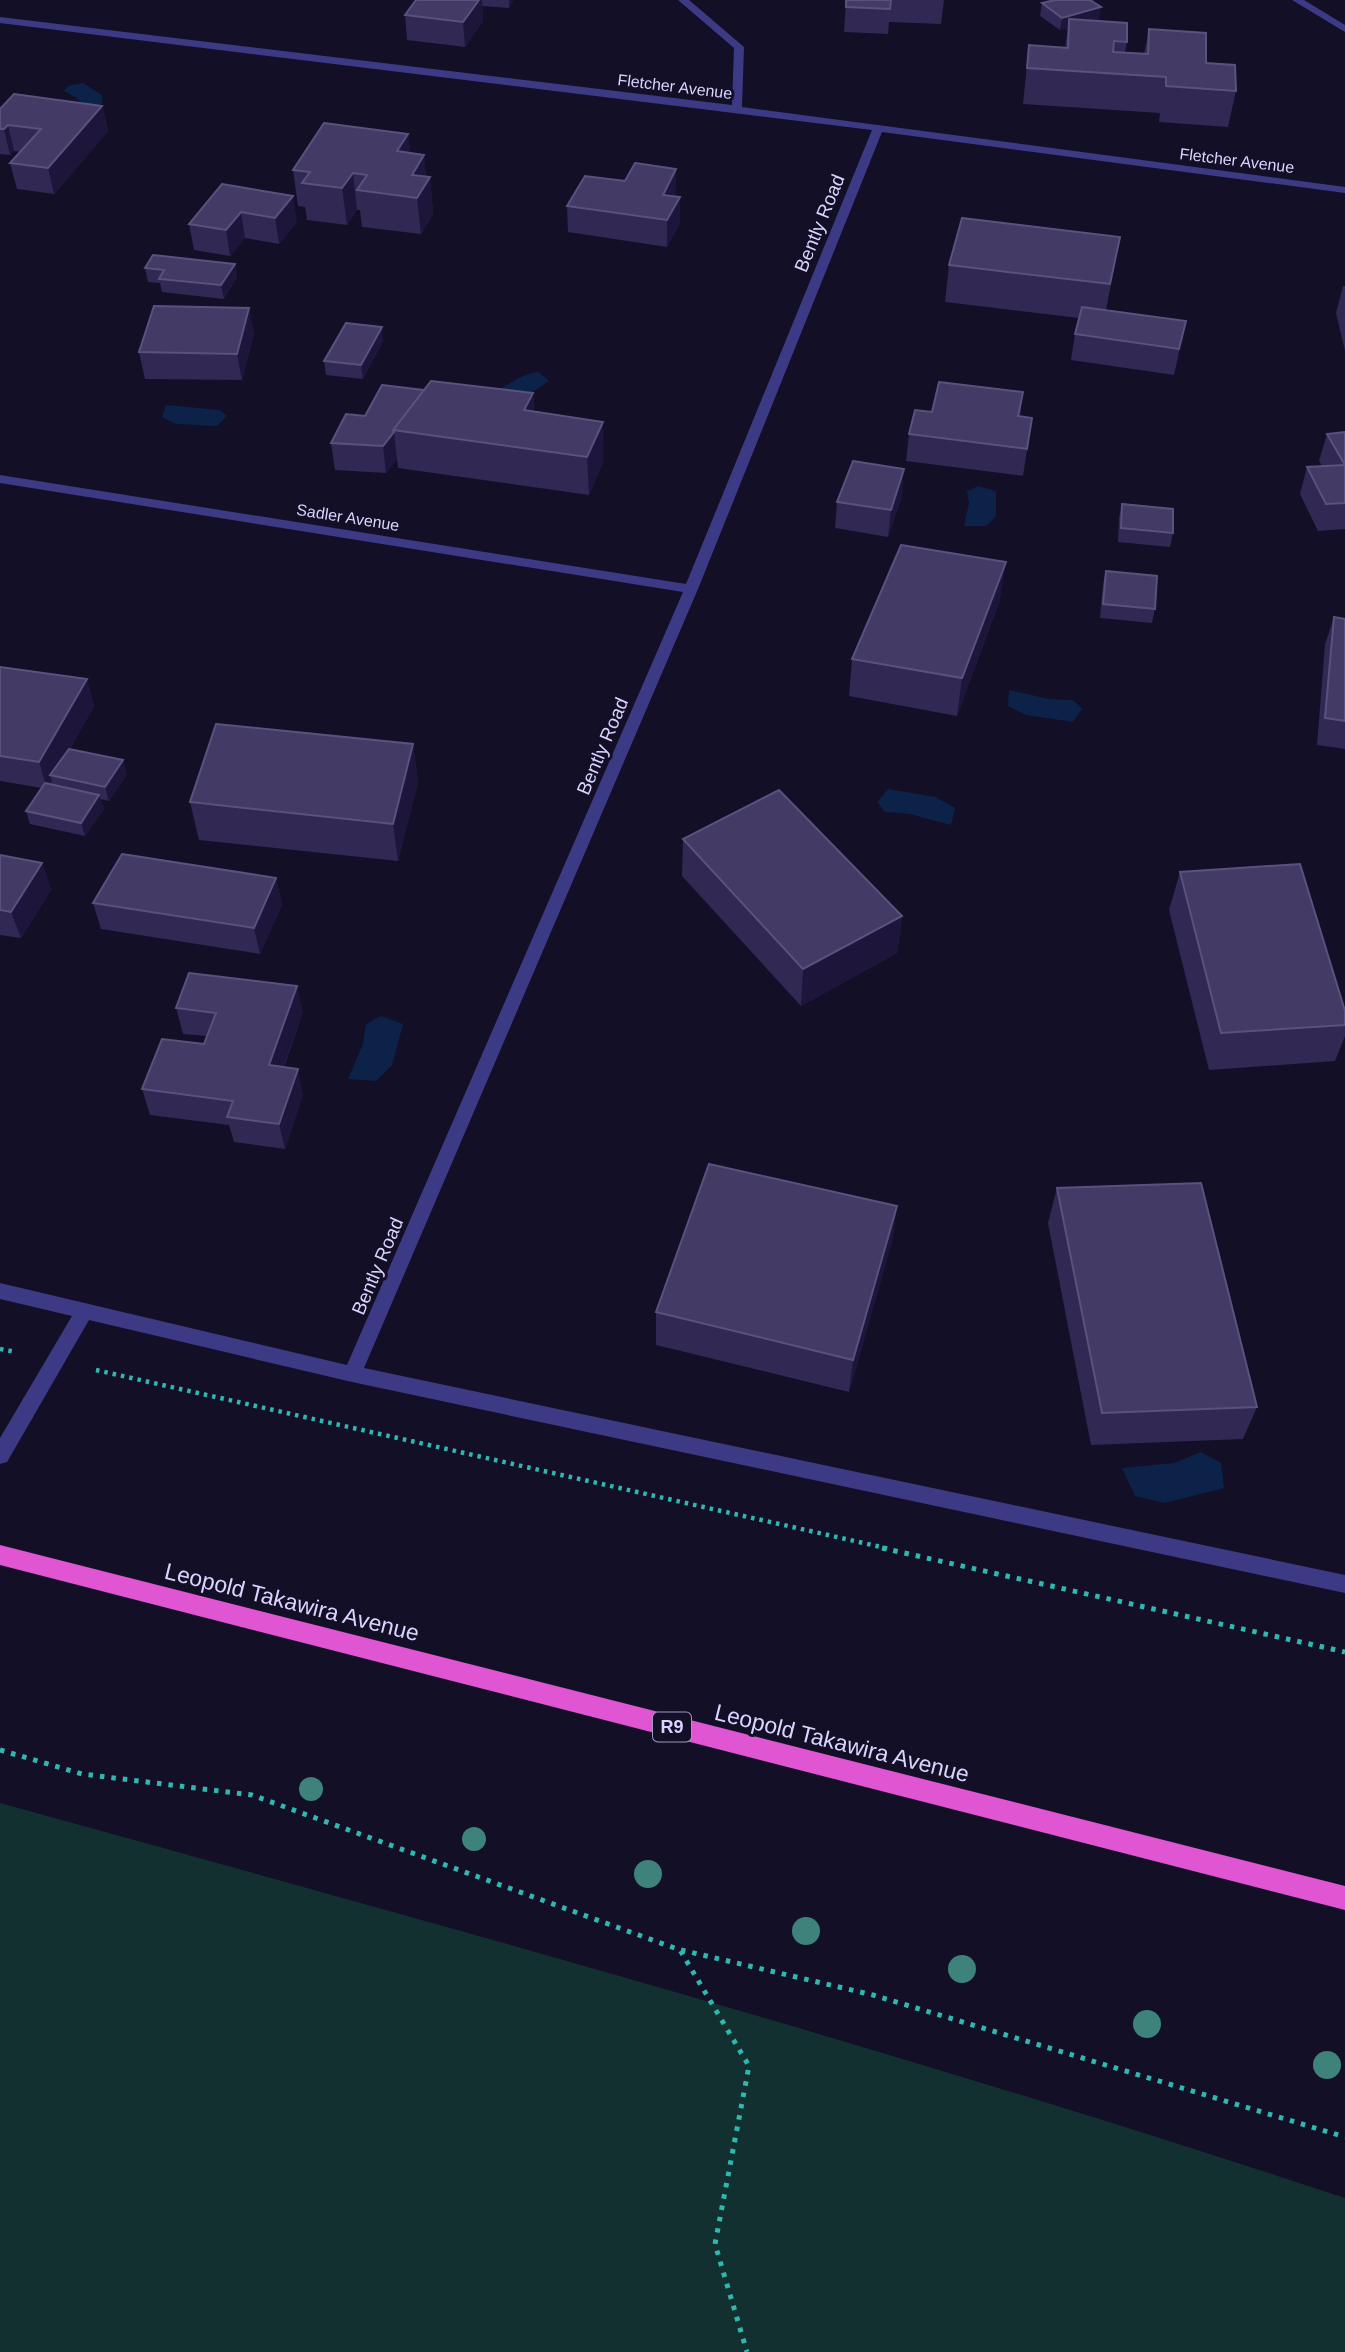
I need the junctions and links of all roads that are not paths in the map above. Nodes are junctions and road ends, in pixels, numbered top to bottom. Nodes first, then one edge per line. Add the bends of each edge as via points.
1 (683, 0) edge
2 (1297, 0) edge
3 (0, 20) edge
4 (1345, 29) edge
5 (737, 109) junction
6 (878, 129) junction
7 (1345, 190) edge
8 (0, 479) edge
9 (691, 589) junction
10 (0, 1291) edge
11 (84, 1311) junction
12 (352, 1374) junction
13 (0, 1456) edge
14 (0, 1555) edge
15 (1345, 1584) edge
16 (1345, 1898) edge

1 - 5 street via 739,47
2 - 4 street
3 - 5 street, Fletcher Avenue
5 - 6 street, Fletcher Avenue
6 - 7 street, Fletcher Avenue
6 - 9 street, Bently Road
8 - 9 street, Sadler Avenue
9 - 12 street, Bently Road
10 - 11 street
11 - 12 street
11 - 13 street
12 - 15 street
14 - 16 highway, Leopold Takawira Avenue / R9

